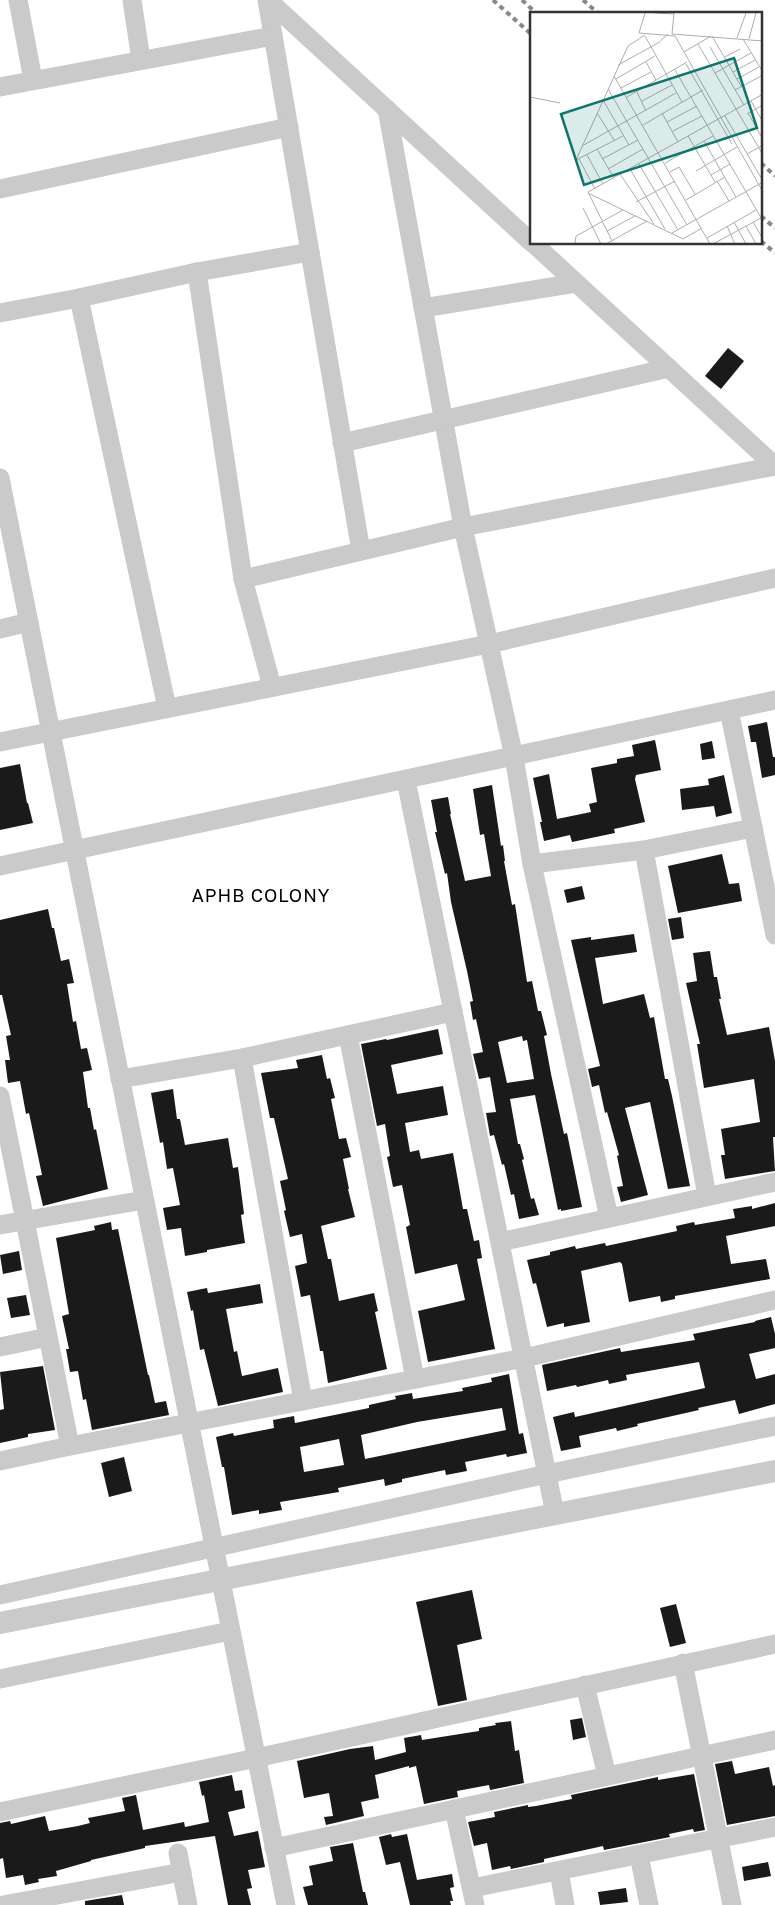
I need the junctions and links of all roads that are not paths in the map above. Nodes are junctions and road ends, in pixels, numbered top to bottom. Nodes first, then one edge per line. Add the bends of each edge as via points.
1 (18, 0) edge
2 (132, 0) edge
3 (268, 0) edge
4 (273, 36) junction
5 (141, 60) junction
6 (33, 80) junction
7 (0, 87) edge
8 (387, 109) junction
9 (289, 127) junction
10 (0, 189) edge
11 (530, 241) edge
12 (534, 245) edge
13 (310, 252) junction
14 (197, 272) junction
15 (576, 283) junction
16 (78, 298) junction
17 (423, 308) junction
18 (0, 313) edge
19 (669, 368) junction
20 (443, 421) junction
21 (342, 443) junction
22 (775, 466) edge
23 (0, 478) edge
24 (4, 517) edge
25 (463, 527) junction
26 (360, 551) junction
27 (775, 578) edge
28 (243, 579) junction
29 (29, 622) junction
30 (0, 629) edge
31 (489, 644) junction
32 (272, 687) junction
33 (775, 700) edge
34 (167, 708) junction
35 (729, 710) junction
36 (50, 732) junction
37 (0, 742) edge
38 (514, 757) junction
39 (406, 780) junction
40 (753, 828) junction
41 (74, 850) junction
42 (644, 850) junction
43 (532, 864) junction
44 (0, 866) edge
45 (775, 935) edge
46 (453, 1012) junction
47 (348, 1035) junction
48 (242, 1058) junction
49 (120, 1079) junction
50 (0, 1096) edge
51 (775, 1182) edge
52 (708, 1196) junction
53 (144, 1200) junction
54 (609, 1218) junction
55 (25, 1220) junction
56 (0, 1225) edge
57 (500, 1242) junction
58 (775, 1300) edge
59 (48, 1337) junction
60 (0, 1347) edge
61 (524, 1358) junction
62 (415, 1379) junction
63 (304, 1401) junction
64 (188, 1423) junction
65 (775, 1426) edge
66 (70, 1446) junction
67 (0, 1461) edge
68 (775, 1470) edge
69 (547, 1474) junction
70 (555, 1514) junction
71 (214, 1548) junction
72 (220, 1580) junction
73 (0, 1595) edge
74 (0, 1623) edge
75 (230, 1631) junction
76 (775, 1644) edge
77 (683, 1664) junction
78 (0, 1680) edge
79 (585, 1685) junction
80 (775, 1740) edge
81 (702, 1756) junction
82 (256, 1758) junction
83 (607, 1776) junction
84 (454, 1809) junction
85 (0, 1812) edge
86 (775, 1827) edge
87 (719, 1840) junction
88 (274, 1848) junction
89 (639, 1855) junction
90 (559, 1871) junction
91 (474, 1896) edge
92 (3, 1905) edge
93 (188, 1905) edge
94 (286, 1905) edge
95 (565, 1905) edge
96 (649, 1905) edge
97 (732, 1905) edge

1 - 6 street
2 - 5 street
3 - 4 street
3 - 8 street
4 - 5 street
4 - 9 street
5 - 6 street
6 - 7 street
8 - 11 street
8 - 17 street
9 - 10 street
9 - 13 street
12 - 15 street
13 - 14 street
13 - 21 street
14 - 16 street
14 - 28 street
15 - 17 street
15 - 19 street
16 - 18 street
16 - 34 street
17 - 20 street
19 - 20 street
19 - 22 street
20 - 21 street
20 - 25 street
21 - 26 street
22 - 25 street
23 - 24 street
24 - 29 street
25 - 26 street
25 - 31 street
26 - 28 street
27 - 31 street
28 - 32 street
29 - 30 street
29 - 36 street
31 - 32 street
31 - 38 street
32 - 34 street
33 - 35 street
34 - 36 street
35 - 38 street
35 - 40 street
36 - 37 street
36 - 41 street
38 - 39 street
38 - 43 street
39 - 41 street
39 - 46 street
40 - 42 street
40 - 45 street
41 - 44 street
41 - 49 street
42 - 43 street
42 - 52 street
43 - 54 street
46 - 47 street
46 - 57 street
47 - 48 street
47 - 62 street
48 - 49 street
48 - 63 street
49 - 53 street
50 - 55 street
51 - 52 street
52 - 54 street
53 - 55 street
53 - 64 street
54 - 57 street
55 - 56 street
55 - 59 street
57 - 61 street
58 - 61 street
59 - 60 street
59 - 66 street
61 - 62 street
61 - 69 street
62 - 63 street
63 - 64 street
64 - 66 street
64 - 71 street
65 - 69 street
66 - 67 street
68 - 70 street
69 - 70 street
69 - 71 street
70 - 72 street
71 - 72 street
71 - 73 street
72 - 74 street
72 - 75 street
75 - 78 street
75 - 82 street
76 - 77 street
77 - 79 street
77 - 81 street
79 - 82 street
79 - 83 street
80 - 81 street
81 - 83 street
81 - 87 street
82 - 85 street
82 - 88 street
83 - 84 street
84 - 88 street
84 - 91 street
86 - 87 street
87 - 89 street
87 - 97 street
88 - 94 street
89 - 90 street
89 - 96 street
90 - 91 street
90 - 95 street
92 - 93 street via 180,1863

